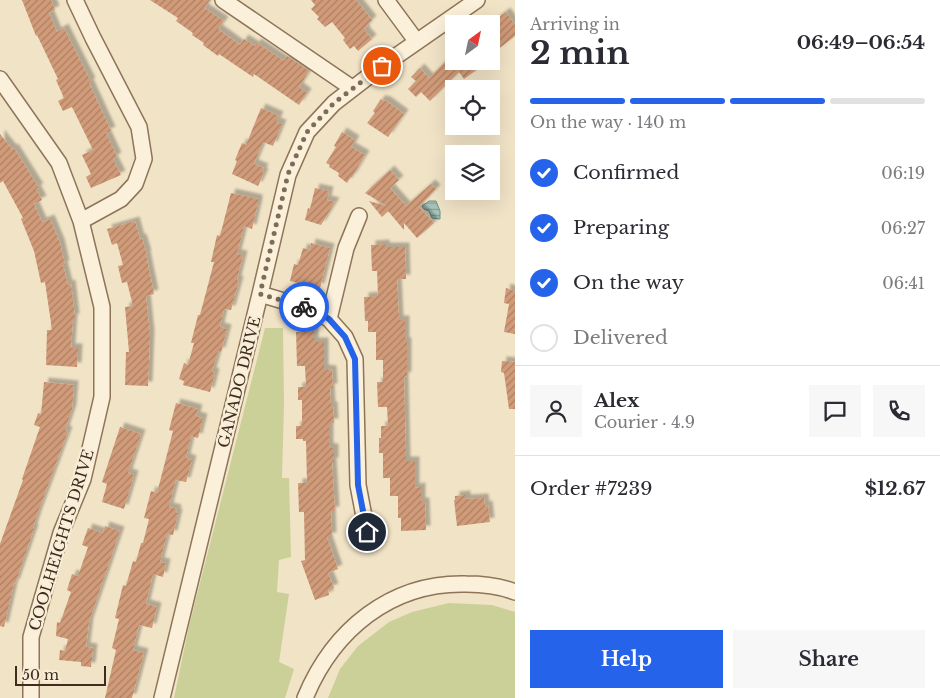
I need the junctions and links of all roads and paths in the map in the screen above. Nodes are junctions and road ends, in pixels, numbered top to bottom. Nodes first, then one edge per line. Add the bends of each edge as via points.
1 (76, 0) edge
2 (223, 0) edge
3 (386, 0) edge
4 (477, 0) edge
5 (417, 42) junction
6 (0, 79) edge
7 (352, 88) junction
8 (359, 216) dead end
9 (81, 221) junction
10 (260, 294) junction
11 (329, 319) junction
12 (367, 532) dead end
13 (515, 592) edge
14 (30, 698) edge
15 (162, 698) edge
16 (306, 698) edge

1 - 9 street via 139,127 144,159 135,184 121,199
2 - 7 street
3 - 5 street
4 - 5 street, GANADO DRIVE
5 - 7 street, GANADO DRIVE
6 - 9 street, COOLHEIGHTS DRIVE via 59,163
7 - 10 street, GANADO DRIVE via 307,132 288,174
8 - 11 street via 346,248
9 - 14 street, COOLHEIGHTS DRIVE via 102,307 102,397 83,479 61,533 31,636
10 - 11 street via 314,310
10 - 15 street, GANADO DRIVE
11 - 12 street via 345,337 355,359 358,485
13 - 16 street via 482,584 427,587 376,608 338,643 310,686

